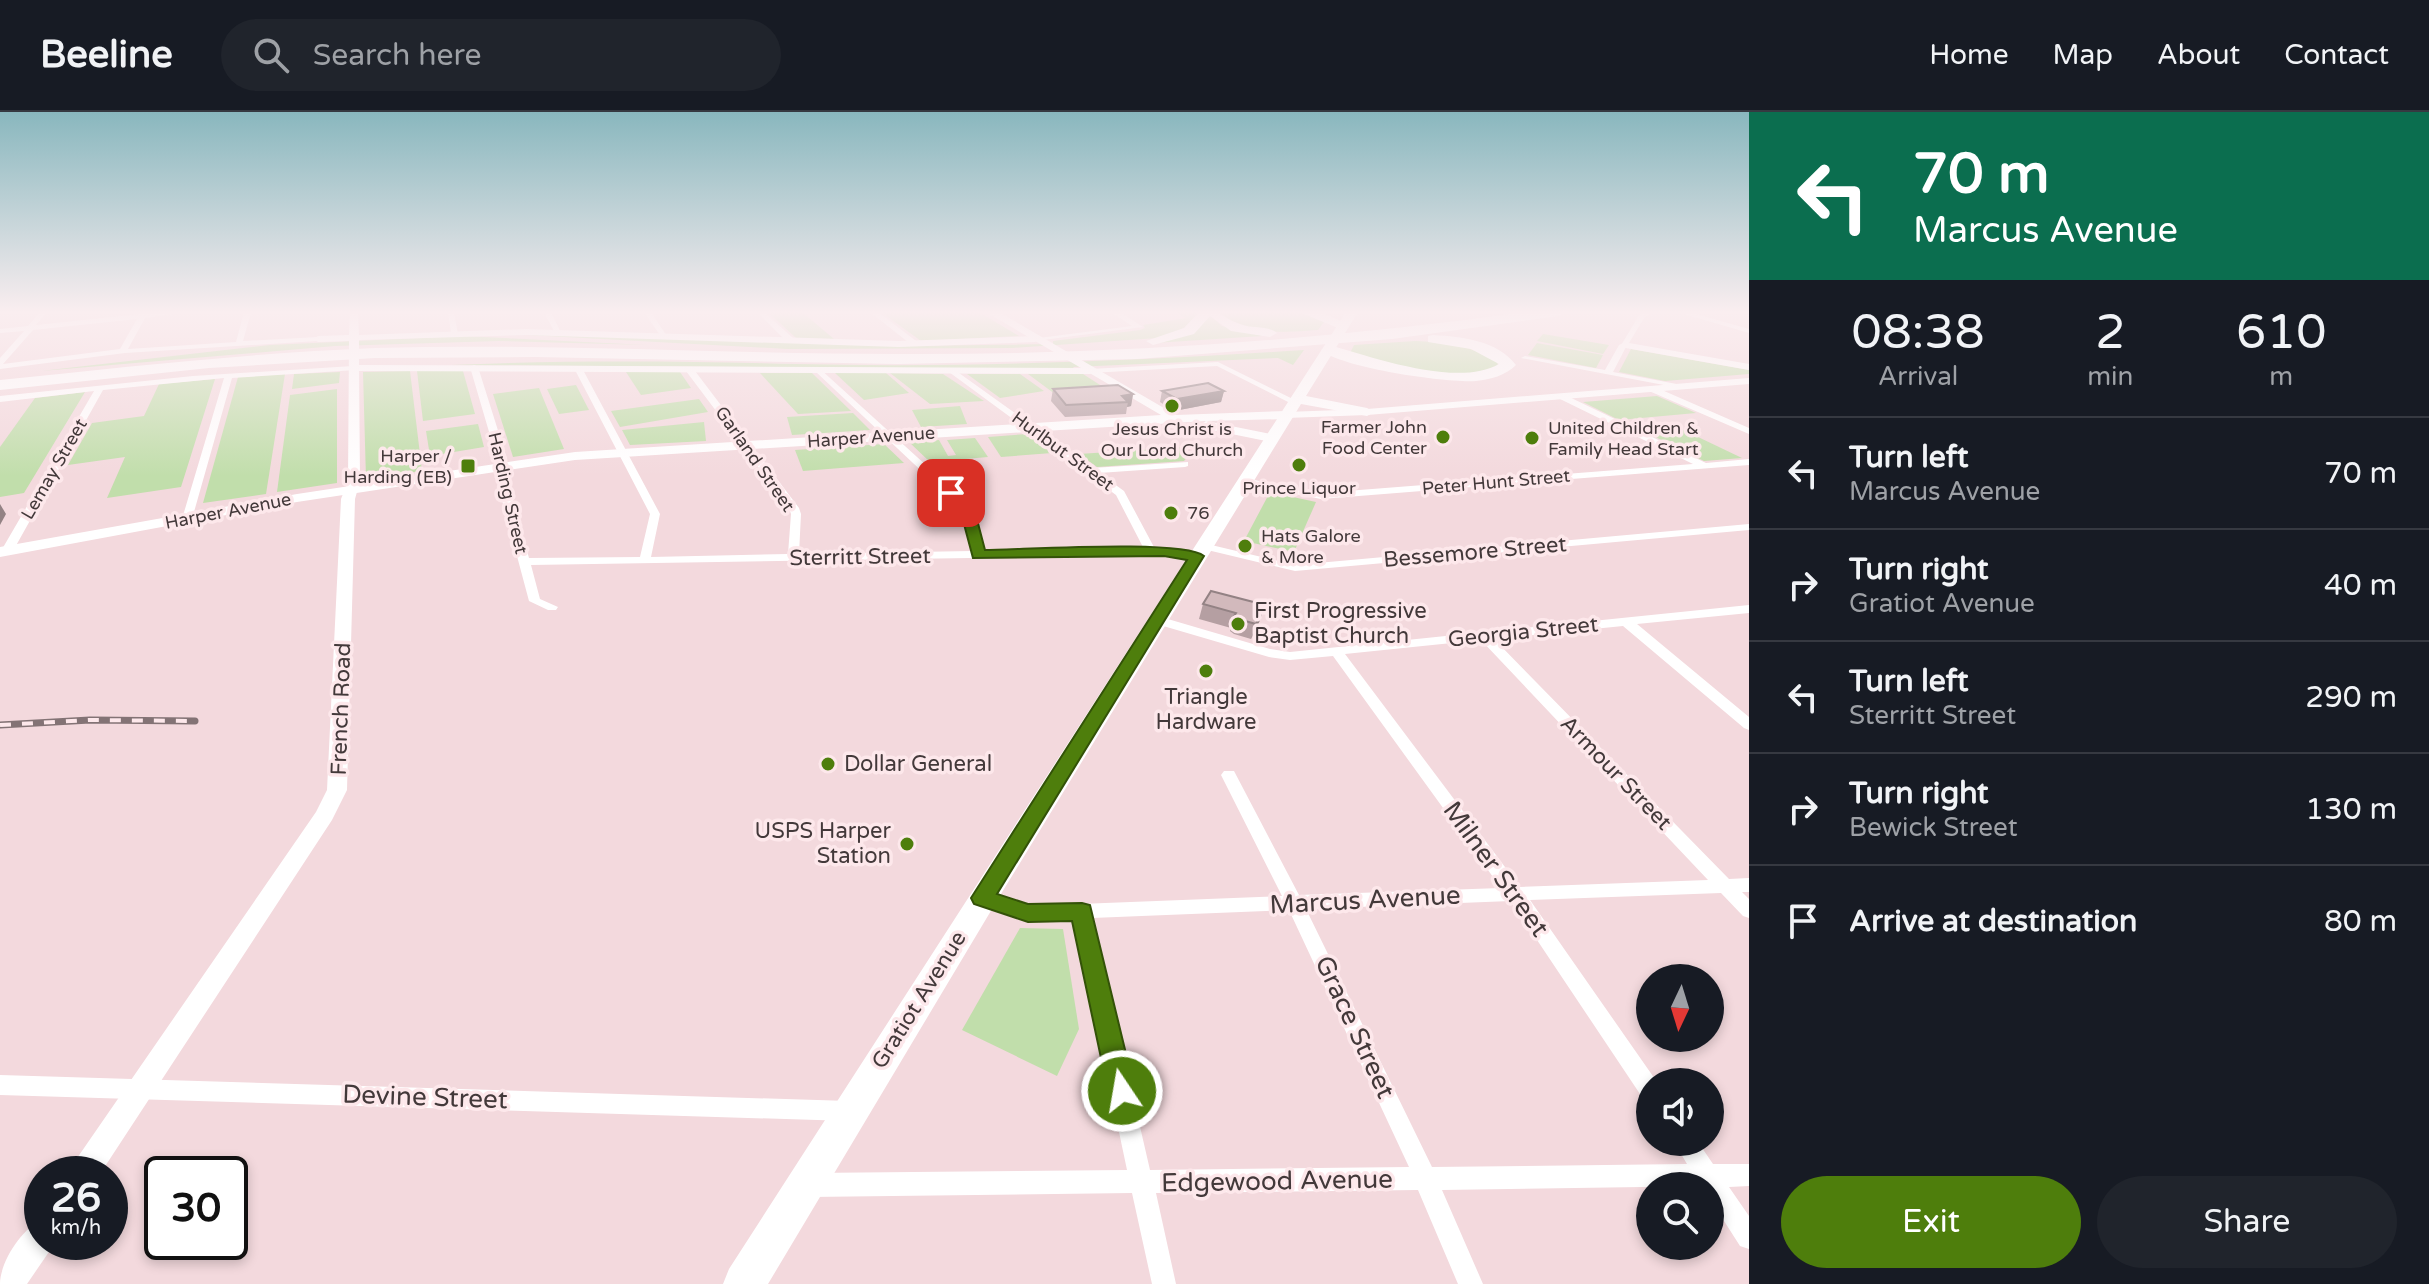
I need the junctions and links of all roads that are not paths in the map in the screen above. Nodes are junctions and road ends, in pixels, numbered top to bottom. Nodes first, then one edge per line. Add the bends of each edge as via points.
1 (358, 366) edge
2 (103, 367) edge
3 (128, 367) edge
4 (163, 367) edge
5 (348, 367) edge
6 (438, 367) edge
7 (474, 367) junction
8 (1083, 367) edge
9 (1163, 367) edge
10 (1223, 367) edge
11 (1317, 367) edge
12 (1395, 367) edge
13 (1399, 367) edge
14 (1505, 367) edge
15 (1514, 367) edge
16 (1573, 367) edge
17 (1611, 367) edge
18 (578, 368) junction
19 (689, 369) junction
20 (819, 370) junction
21 (952, 370) junction
22 (1090, 371) junction
23 (1608, 373) junction
24 (229, 375) junction
25 (0, 380) edge
26 (1745, 383) edge
27 (101, 387) junction
28 (1682, 387) junction
29 (1652, 389) junction
30 (1563, 397) junction
31 (0, 399) edge
32 (1292, 405) junction
33 (1367, 412) joint
34 (1175, 418) junction
35 (1029, 427) junction
36 (1749, 431) edge
37 (891, 436) junction
38 (1271, 438) junction
39 (747, 445) junction
40 (624, 453) junction
41 (1747, 463) edge
42 (1185, 464) dead end
43 (1704, 465) junction
44 (502, 467) junction
45 (1089, 471) junction
46 (1244, 481) junction
47 (351, 490) junction
48 (187, 519) junction
49 (1749, 527) edge
50 (4, 551) edge
51 (1200, 551) junction
52 (1151, 552) junction
53 (978, 555) junction
54 (793, 558) junction
55 (645, 560) junction
56 (524, 562) junction
57 (552, 607) dead end
58 (1749, 609) edge
59 (1157, 620) junction
60 (1625, 621) junction
61 (1484, 636) junction
62 (1336, 651) junction
63 (1749, 725) edge
64 (1229, 775) dead end
65 (1749, 885) edge
66 (1726, 886) junction
67 (1515, 894) junction
68 (983, 898) junction
69 (1296, 903) junction
70 (1749, 911) edge
71 (1082, 912) junction
72 (1636, 1070) edge
73 (0, 1085) edge
74 (141, 1088) junction
75 (850, 1111) junction
76 (95, 1156) edge
77 (1749, 1175) edge
78 (1724, 1176) edge
79 (1636, 1177) edge
80 (1427, 1179) junction
81 (1142, 1182) junction
82 (806, 1185) junction
83 (1724, 1200) edge
84 (1749, 1237) edge
85 (25, 1260) edge
86 (8, 1284) edge
87 (744, 1284) edge
88 (1164, 1284) edge
89 (1471, 1284) edge

1 - 47 street, French Road
2 - 25 highway
3 - 25 highway
4 - 25 highway
5 - 24 street
6 - 7 street
7 - 18 street
7 - 44 street, Harding Street
8 - 22 main road
9 - 22 street
10 - 32 street
11 - 32 main road, Gratiot Avenue
12 - 14 highway via 1451,375 1491,374
13 - 15 highway via 1455,378 1501,376
16 - 23 street
17 - 23 street
18 - 19 street
18 - 40 street
19 - 20 street
19 - 39 street, Garland Street
20 - 21 street
20 - 37 street
21 - 22 street
21 - 35 street, Hurlbut Street
22 - 34 main road
23 - 28 street
24 - 27 street
24 - 48 street
26 - 28 street
27 - 31 street
27 - 50 street, Lemay Street
28 - 29 street
29 - 30 street
29 - 36 street
30 - 33 street
30 - 43 street
32 - 33 main road
32 - 34 main road, Harper Avenue
32 - 38 main road, Gratiot Avenue
34 - 35 main road, Harper Avenue
34 - 38 main road
35 - 37 main road, Harper Avenue
35 - 45 street, Hurlbut Street
37 - 39 main road, Harper Avenue
37 - 53 street via 967,508
38 - 46 main road, Gratiot Avenue
39 - 40 main road, Harper Avenue
39 - 54 street, Garland Street via 796,514
40 - 44 main road, Harper Avenue
40 - 55 street via 655,514
41 - 43 street, Peter Hunt Street
42 - 45 street
43 - 46 street, Peter Hunt Street via 1321,496
44 - 47 main road, Harper Avenue
44 - 56 street, Harding Street
45 - 52 street, Hurlbut Street via 1123,497
46 - 51 main road, Gratiot Avenue
47 - 48 main road, Harper Avenue
47 - 74 street, French Road via 337,790
48 - 50 main road, Harper Avenue
49 - 51 street, Bessemore Street via 1295,568
51 - 52 street, Sterritt Street
51 - 59 main road, Gratiot Avenue
52 - 53 street, Sterritt Street
53 - 54 street, Sterritt Street
54 - 55 street, Sterritt Street
55 - 56 street, Sterritt Street
56 - 57 street, Harding Street via 535,601
58 - 60 street, Georgia Street
59 - 62 street, Georgia Street via 1279,655
59 - 68 main road, Gratiot Avenue
60 - 61 street, Georgia Street
60 - 63 street
61 - 62 street, Georgia Street
61 - 66 street, Armour Street
62 - 67 street, Milner Street
64 - 69 street, Grace Street
65 - 66 street, Marcus Avenue
66 - 67 street, Marcus Avenue
66 - 70 street, Armour Street
67 - 69 street, Marcus Avenue
67 - 72 street, Milner Street
68 - 71 street, Marcus Avenue via 1028,913
68 - 75 main road, Gratiot Avenue
69 - 71 street, Marcus Avenue
69 - 80 street, Grace Street
71 - 81 street
73 - 74 street, Devine Street
74 - 75 street, Devine Street
74 - 76 street, French Road
75 - 82 main road, Gratiot Avenue
77 - 78 street, Edgewood Avenue
79 - 80 street, Edgewood Avenue
80 - 81 street, Edgewood Avenue
80 - 89 street, Grace Street
81 - 82 street, Edgewood Avenue
81 - 88 street
82 - 87 main road, Gratiot Avenue
83 - 84 street
85 - 86 street

